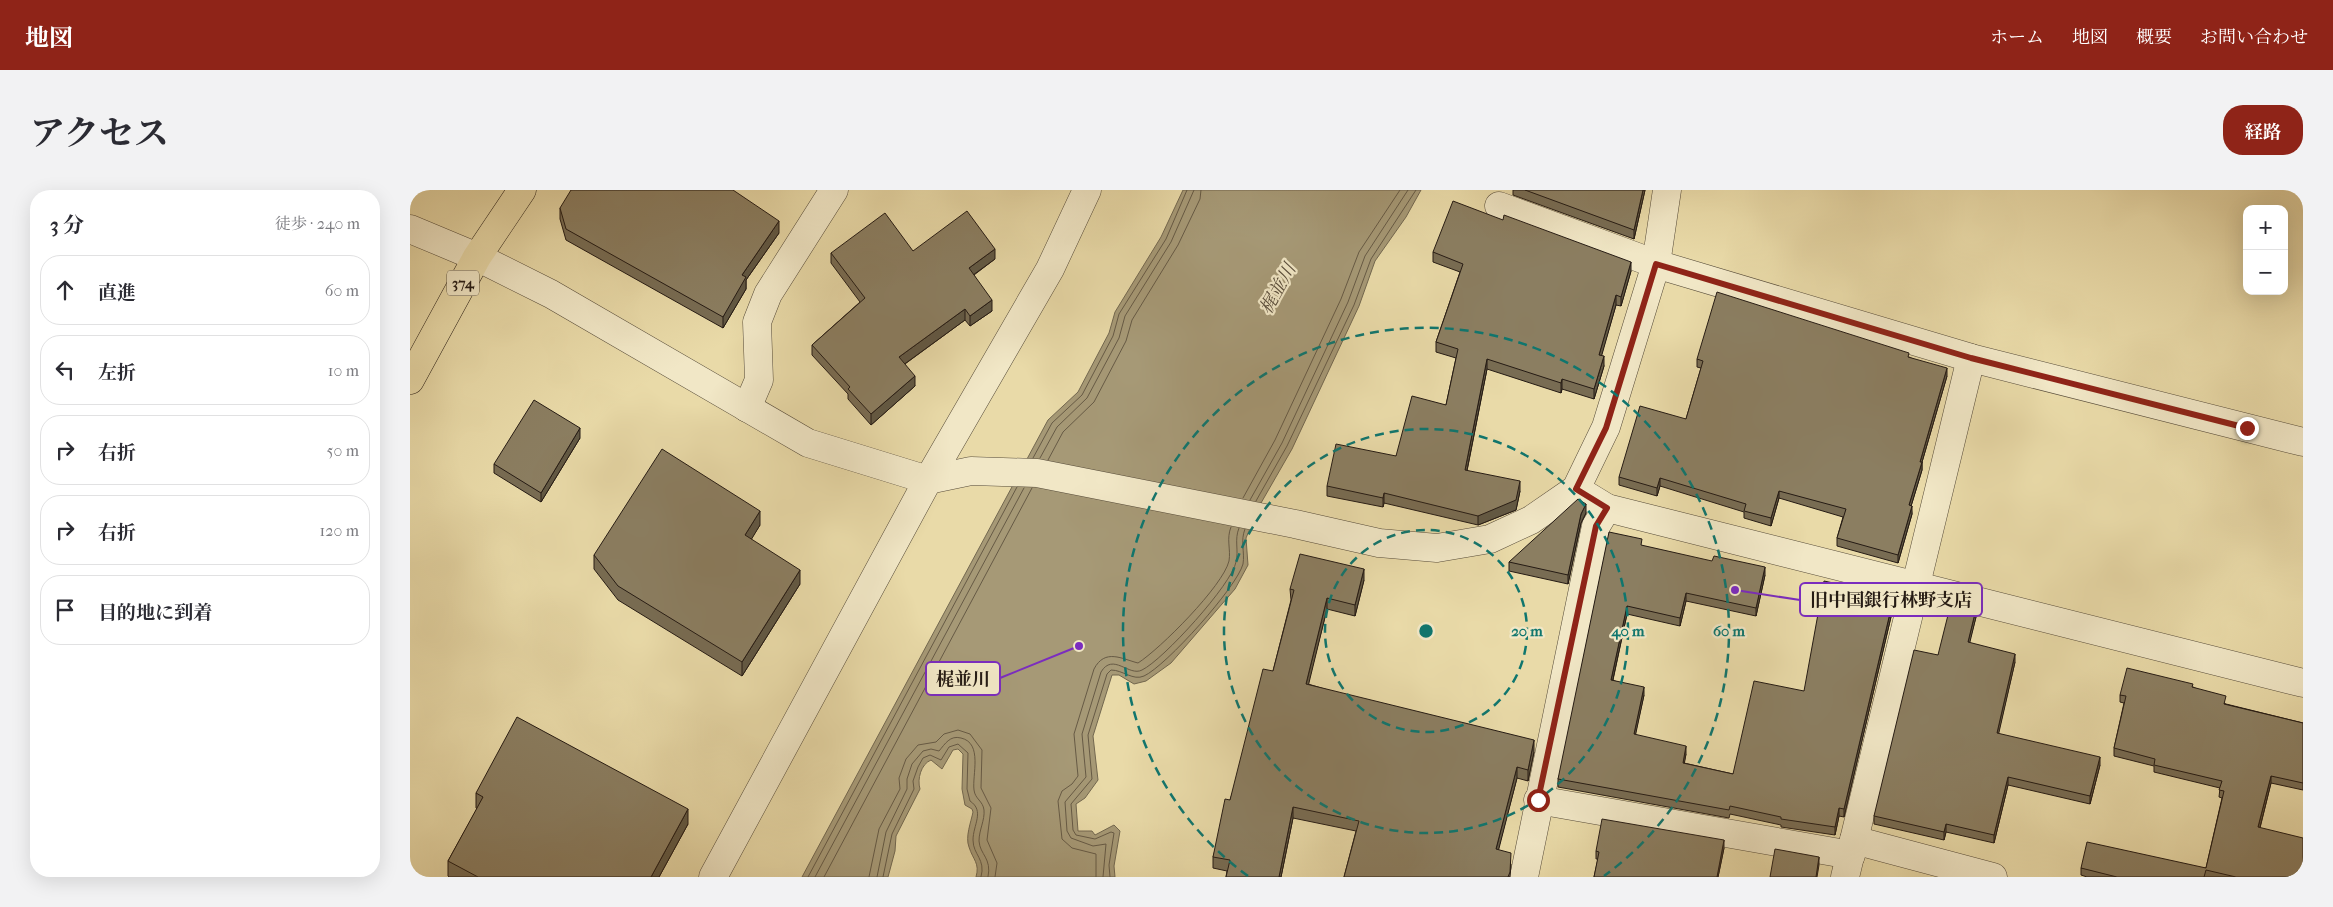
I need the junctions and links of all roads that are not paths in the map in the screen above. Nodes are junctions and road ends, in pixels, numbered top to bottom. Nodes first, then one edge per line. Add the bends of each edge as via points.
1 (522, 190) edge
2 (834, 190) edge
3 (1087, 190) edge
4 (1667, 190) edge
5 (1499, 206) dead end
6 (410, 229) edge
7 (477, 257) junction
8 (1656, 264) junction
9 (1971, 358) junction
10 (410, 380) edge
11 (747, 408) junction
12 (2303, 442) edge
13 (928, 480) junction
14 (1576, 489) junction
15 (1607, 508) junction
16 (1917, 586) junction
17 (2303, 684) edge
18 (1538, 800) junction
19 (1850, 858) edge
20 (713, 877) edge
21 (1524, 877) edge
22 (1993, 877) edge

1 - 7 highway, 374
2 - 11 street via 768,294 757,322 759,380
3 - 13 street via 1050,269
4 - 8 street
5 - 8 street
6 - 7 street
7 - 10 highway, 374
7 - 11 street via 551,294
8 - 9 street
8 - 14 street via 1606,428
9 - 12 street
9 - 16 street
11 - 13 street via 808,443
13 - 14 street via 971,471 1037,473 1379,543 1437,548 1490,539 1532,520
13 - 20 street
14 - 15 street
15 - 16 street
15 - 18 street via 1596,526
16 - 17 street
16 - 19 street
18 - 19 street
18 - 21 street
19 - 22 street

